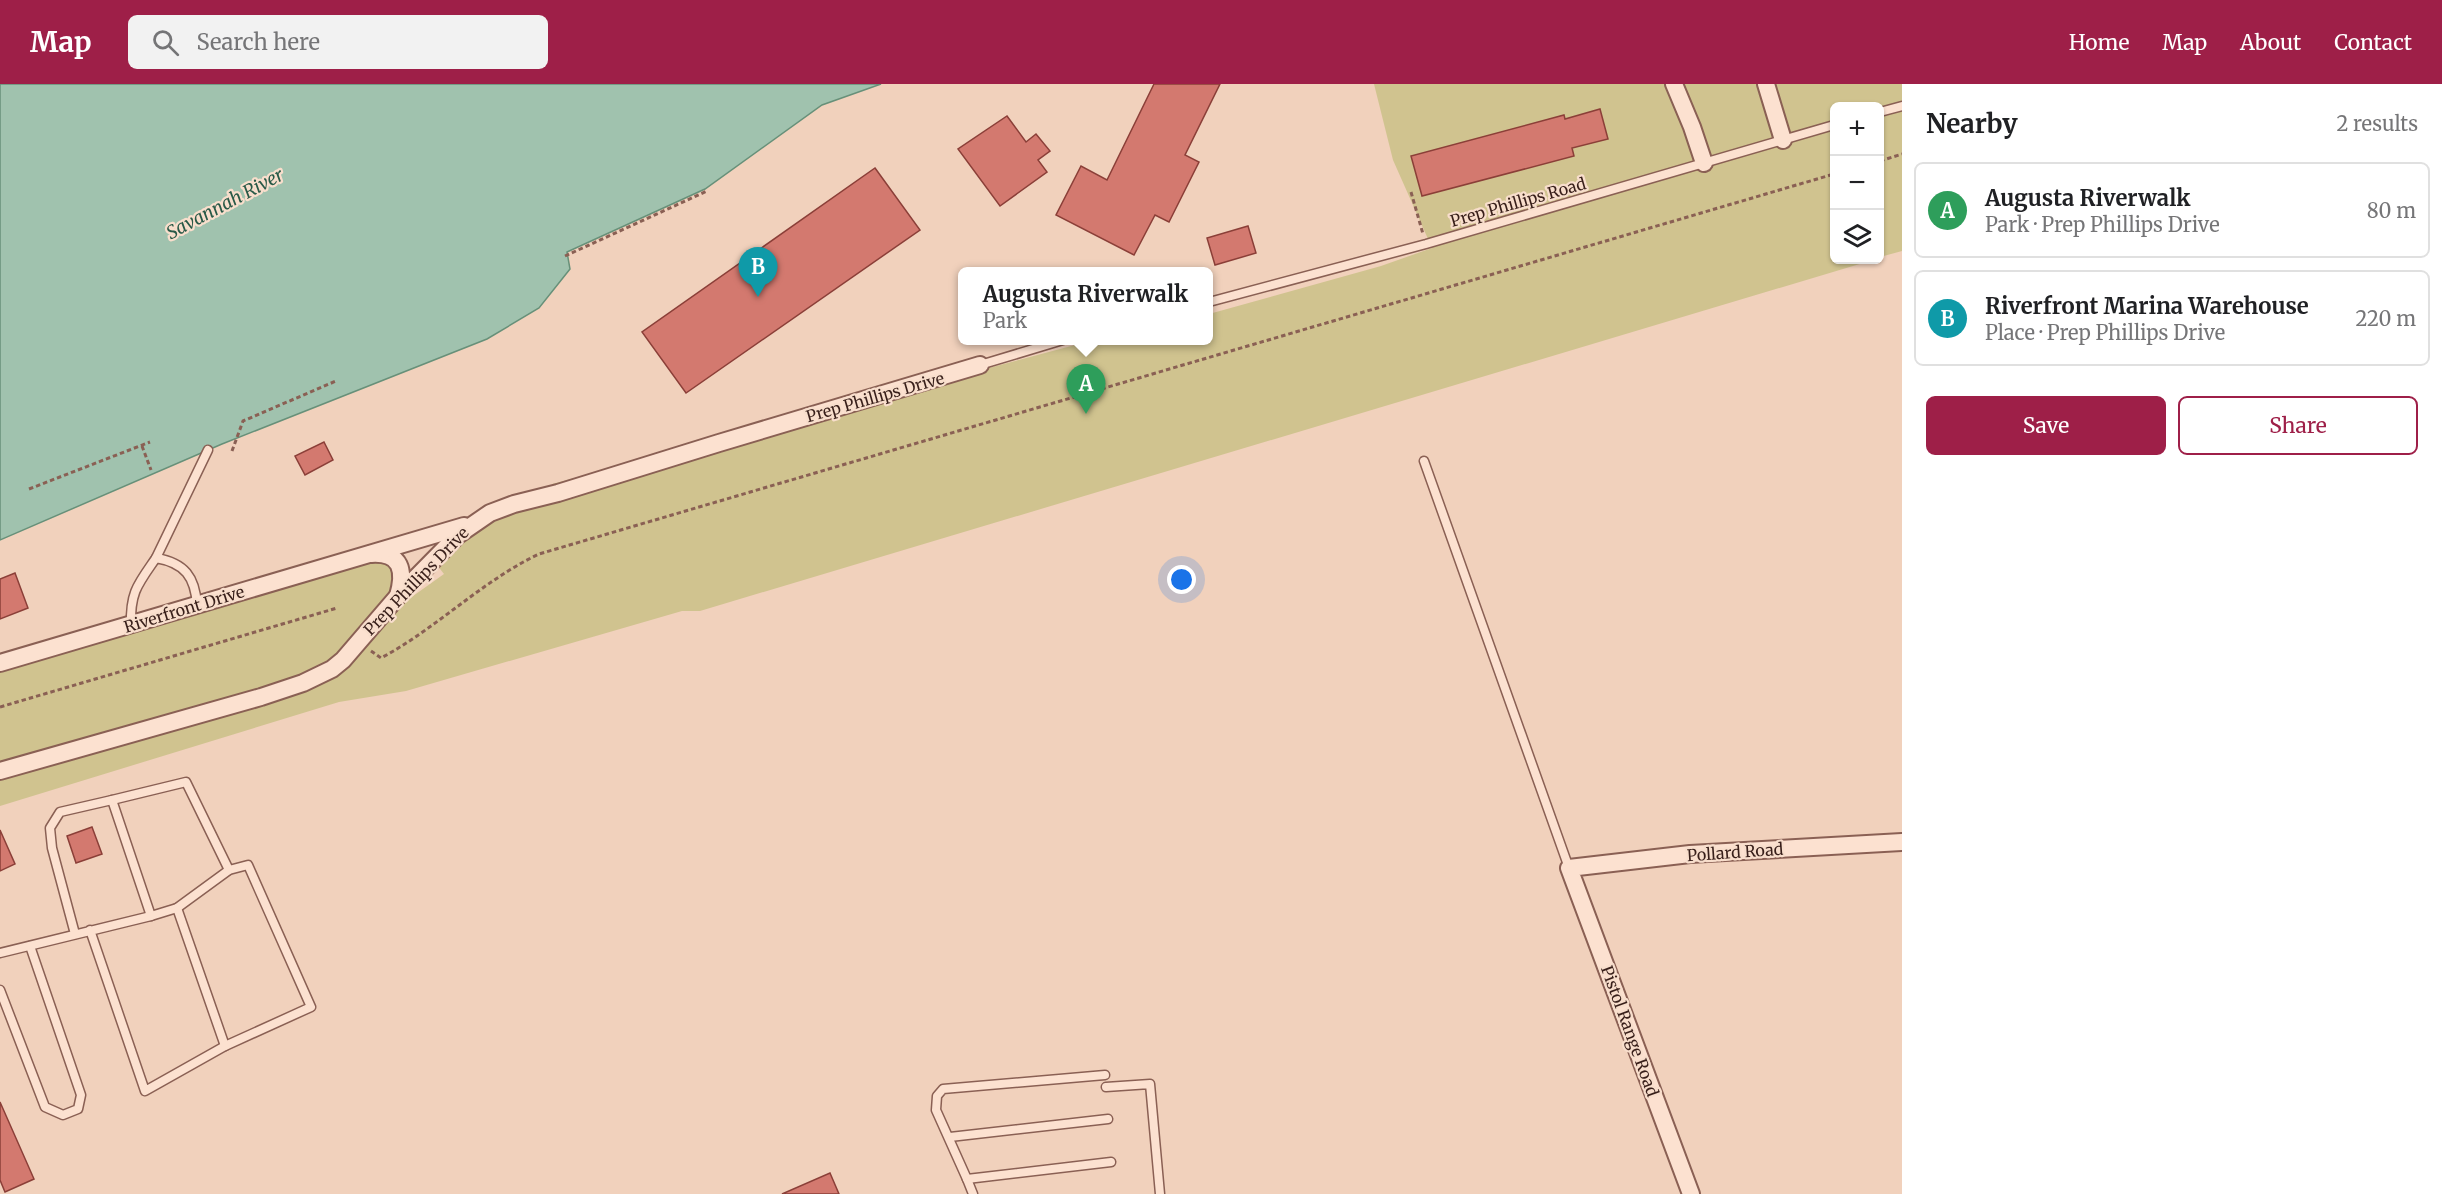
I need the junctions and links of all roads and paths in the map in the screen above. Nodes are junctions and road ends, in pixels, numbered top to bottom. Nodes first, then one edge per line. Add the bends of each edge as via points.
1 (1674, 84) edge
2 (1766, 84) edge
3 (1902, 106) edge
4 (1884, 111) edge
5 (1830, 126) edge
6 (1783, 140) junction
7 (1902, 154) edge
8 (1884, 160) edge
9 (1704, 163) junction
10 (1830, 175) edge
11 (707, 191) dead end
12 (1411, 192) dead end
13 (1426, 244) junction
14 (565, 256) dead end
15 (1213, 301) edge
16 (1046, 345) edge
17 (980, 365) joint
18 (336, 381) dead end
19 (150, 442) dead end
20 (141, 446) junction
21 (208, 450) dead end
22 (232, 451) dead end
23 (1424, 461) dead end
24 (151, 470) dead end
25 (29, 489) dead end
26 (471, 525) junction
27 (367, 554) junction
28 (156, 558) junction
29 (398, 596) junction
30 (197, 605) junction
31 (337, 608) dead end
32 (131, 625) junction
33 (358, 642) junction
34 (0, 663) edge
35 (0, 707) edge
36 (0, 771) edge
37 (112, 800) junction
38 (1902, 842) edge
39 (1569, 868) junction
40 (229, 870) junction
41 (177, 908) junction
42 (152, 916) junction
43 (90, 930) junction
44 (75, 934) junction
45 (30, 946) junction
46 (0, 953) edge
47 (0, 990) edge
48 (225, 1046) junction
49 (1105, 1075) dead end
50 (1106, 1087) dead end
51 (1108, 1119) dead end
52 (950, 1137) junction
53 (1111, 1162) dead end
54 (967, 1179) junction
55 (973, 1194) edge
56 (1160, 1194) edge
57 (1691, 1194) edge

1 - 9 street
2 - 6 street
3 - 4 lane
5 - 6 lane, Prep Phillips Road
6 - 9 lane, Prep Phillips Road
7 - 8 path
9 - 13 lane, Prep Phillips Road
10 - 33 path via 539,554 514,566 408,643 381,658
11 - 14 path
12 - 13 path
13 - 15 lane, Prep Phillips Road
16 - 17 lane
17 - 26 street, Prep Phillips Drive via 514,504
18 - 22 path via 243,421
19 - 20 path
20 - 24 path
20 - 25 path
21 - 28 lane
23 - 39 lane
26 - 27 street, Riverfront Drive
26 - 29 street, Prep Phillips Drive
27 - 29 street via 389,556 398,563 403,579
27 - 30 street, Riverfront Drive
28 - 30 lane via 186,571 196,590
28 - 32 lane via 135,589 130,603
29 - 33 street, Prep Phillips Drive
30 - 32 street, Riverfront Drive
31 - 35 path
32 - 34 street, Riverfront Drive
33 - 36 street, Prep Phillips Drive via 332,669 303,683
37 - 40 lane via 186,782
37 - 42 lane
37 - 44 lane via 60,812 50,828
38 - 39 street, Pollard Road via 1690,854
39 - 57 street, Pistol Range Road
40 - 41 lane
40 - 48 lane via 248,865 310,1007
41 - 42 lane
41 - 48 lane
42 - 43 lane
43 - 44 lane
43 - 48 lane via 145,1091
44 - 45 lane
45 - 46 lane
45 - 47 lane via 81,1095 78,1108 63,1115 45,1107
49 - 52 lane via 943,1089 937,1096 936,1110
50 - 56 lane via 1150,1084
51 - 52 lane
52 - 54 lane
53 - 54 lane
54 - 55 lane

